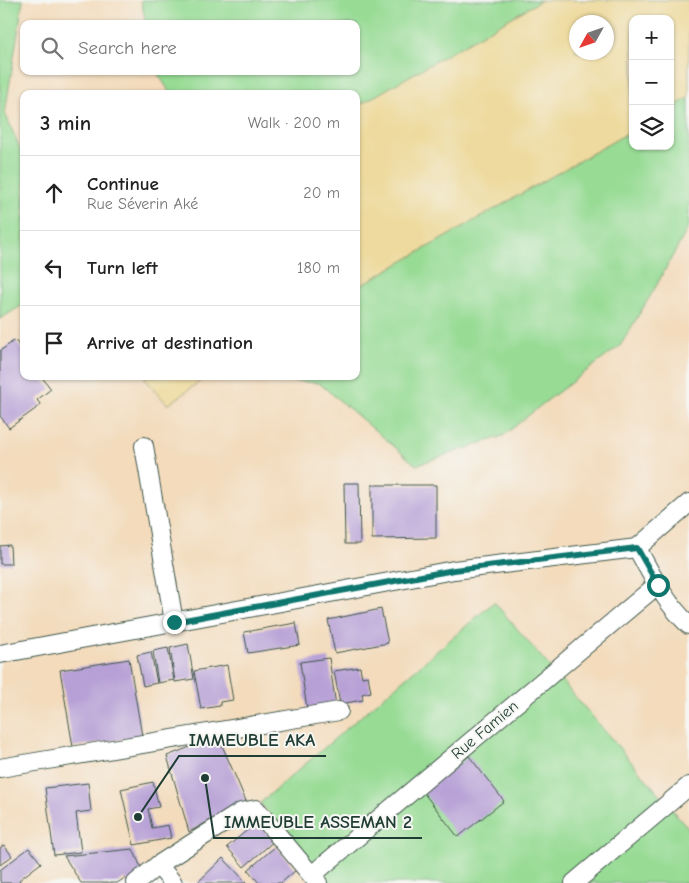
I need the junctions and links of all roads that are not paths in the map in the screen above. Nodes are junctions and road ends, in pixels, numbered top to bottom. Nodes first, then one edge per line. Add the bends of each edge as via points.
1 (144, 446) dead end
2 (689, 503) edge
3 (637, 548) junction
4 (658, 585) junction
5 (174, 622) junction
6 (689, 625) edge
7 (0, 654) edge
8 (339, 711) dead end
9 (0, 768) edge
10 (689, 786) edge
11 (158, 865) junction
12 (315, 879) edge
13 (136, 883) edge
14 (173, 883) edge
15 (574, 883) edge

1 - 5 street
2 - 3 street
3 - 4 street
3 - 5 street via 454,570
4 - 6 street
4 - 12 street, Rue Famien
5 - 7 street
8 - 9 street
10 - 15 street
11 - 12 street via 241,812 256,809
11 - 13 street
11 - 14 street

